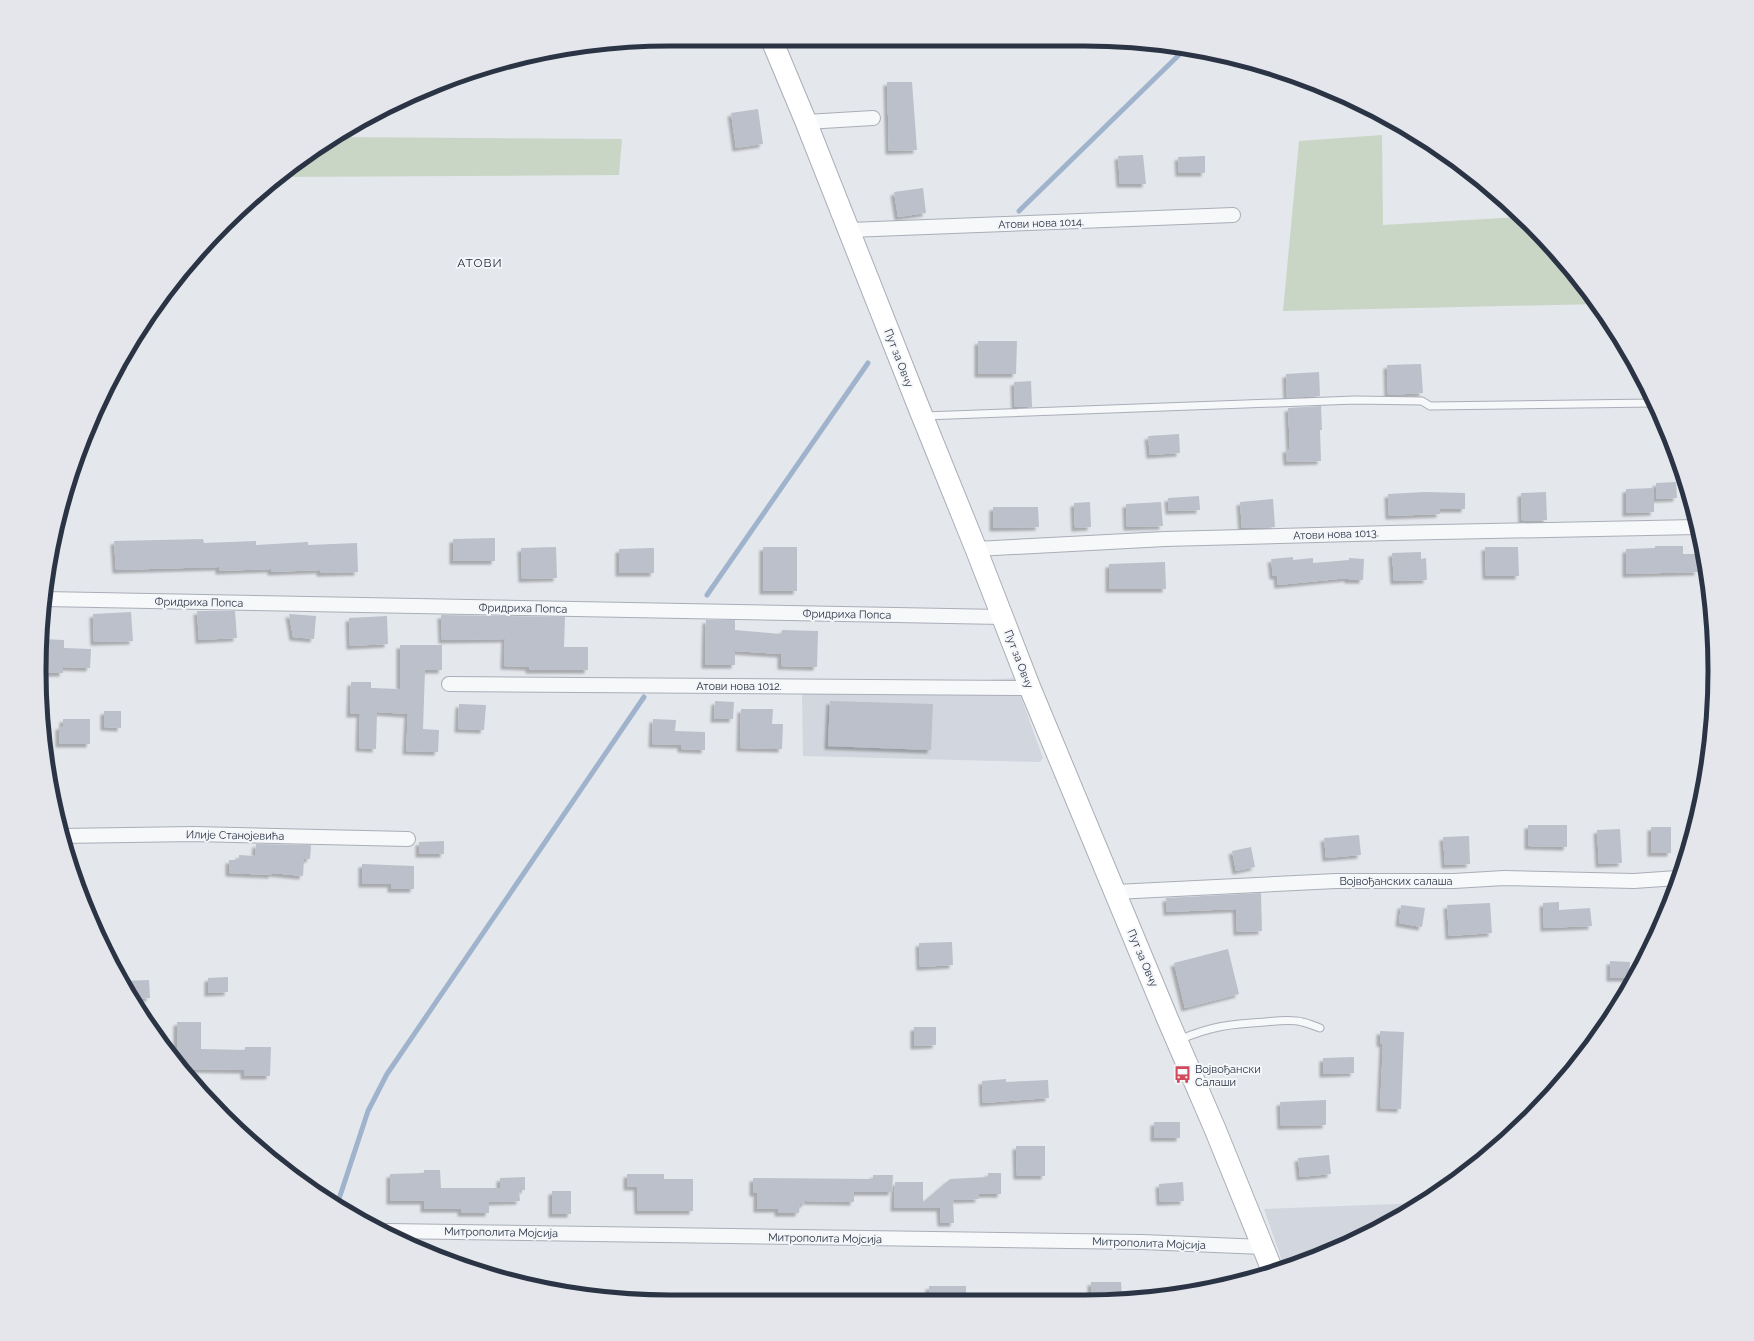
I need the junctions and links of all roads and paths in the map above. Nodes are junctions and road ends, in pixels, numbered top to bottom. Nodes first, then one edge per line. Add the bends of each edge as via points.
1 (774, 46) edge
2 (873, 118) dead end
3 (806, 122) junction
4 (1234, 215) dead end
5 (849, 230) junction
6 (1648, 404) edge
7 (922, 416) junction
8 (1691, 527) edge
9 (976, 549) junction
10 (50, 600) edge
11 (1002, 617) junction
12 (449, 684) dead end
13 (1030, 688) junction
14 (68, 836) edge
15 (408, 839) dead end
16 (1672, 878) edge
17 (1115, 892) junction
18 (1320, 1028) dead end
19 (1177, 1041) junction
20 (394, 1231) edge
21 (1263, 1247) junction
22 (1271, 1266) edge

1 - 3 street, Пут за Овчу
2 - 3 street
3 - 5 street, Пут за Овчу
4 - 5 street, Атови нова 1014.
5 - 7 street, Пут за Овчу
6 - 7 lane via 1430,406 1422,401 1355,400
7 - 9 street, Пут за Овчу
8 - 9 street, Атови нова 1013. via 1390,532 1165,539
9 - 11 street, Пут за Овчу
10 - 11 street, Фридриха Попса
11 - 13 street, Пут за Овчу
12 - 13 street, Атови нова 1012.
13 - 17 street, Пут за Овчу
14 - 15 street, Илије Станојевића via 194,834
16 - 17 street, Војвођанских салаша via 1504,878 1336,882
17 - 19 street, Пут за Овчу
18 - 19 lane via 1302,1021 1245,1023 1200,1031
19 - 21 street, Пут за Овчу
20 - 21 street, Митрополита Мојсија via 1142,1242
21 - 22 street, Пут за Овчу

